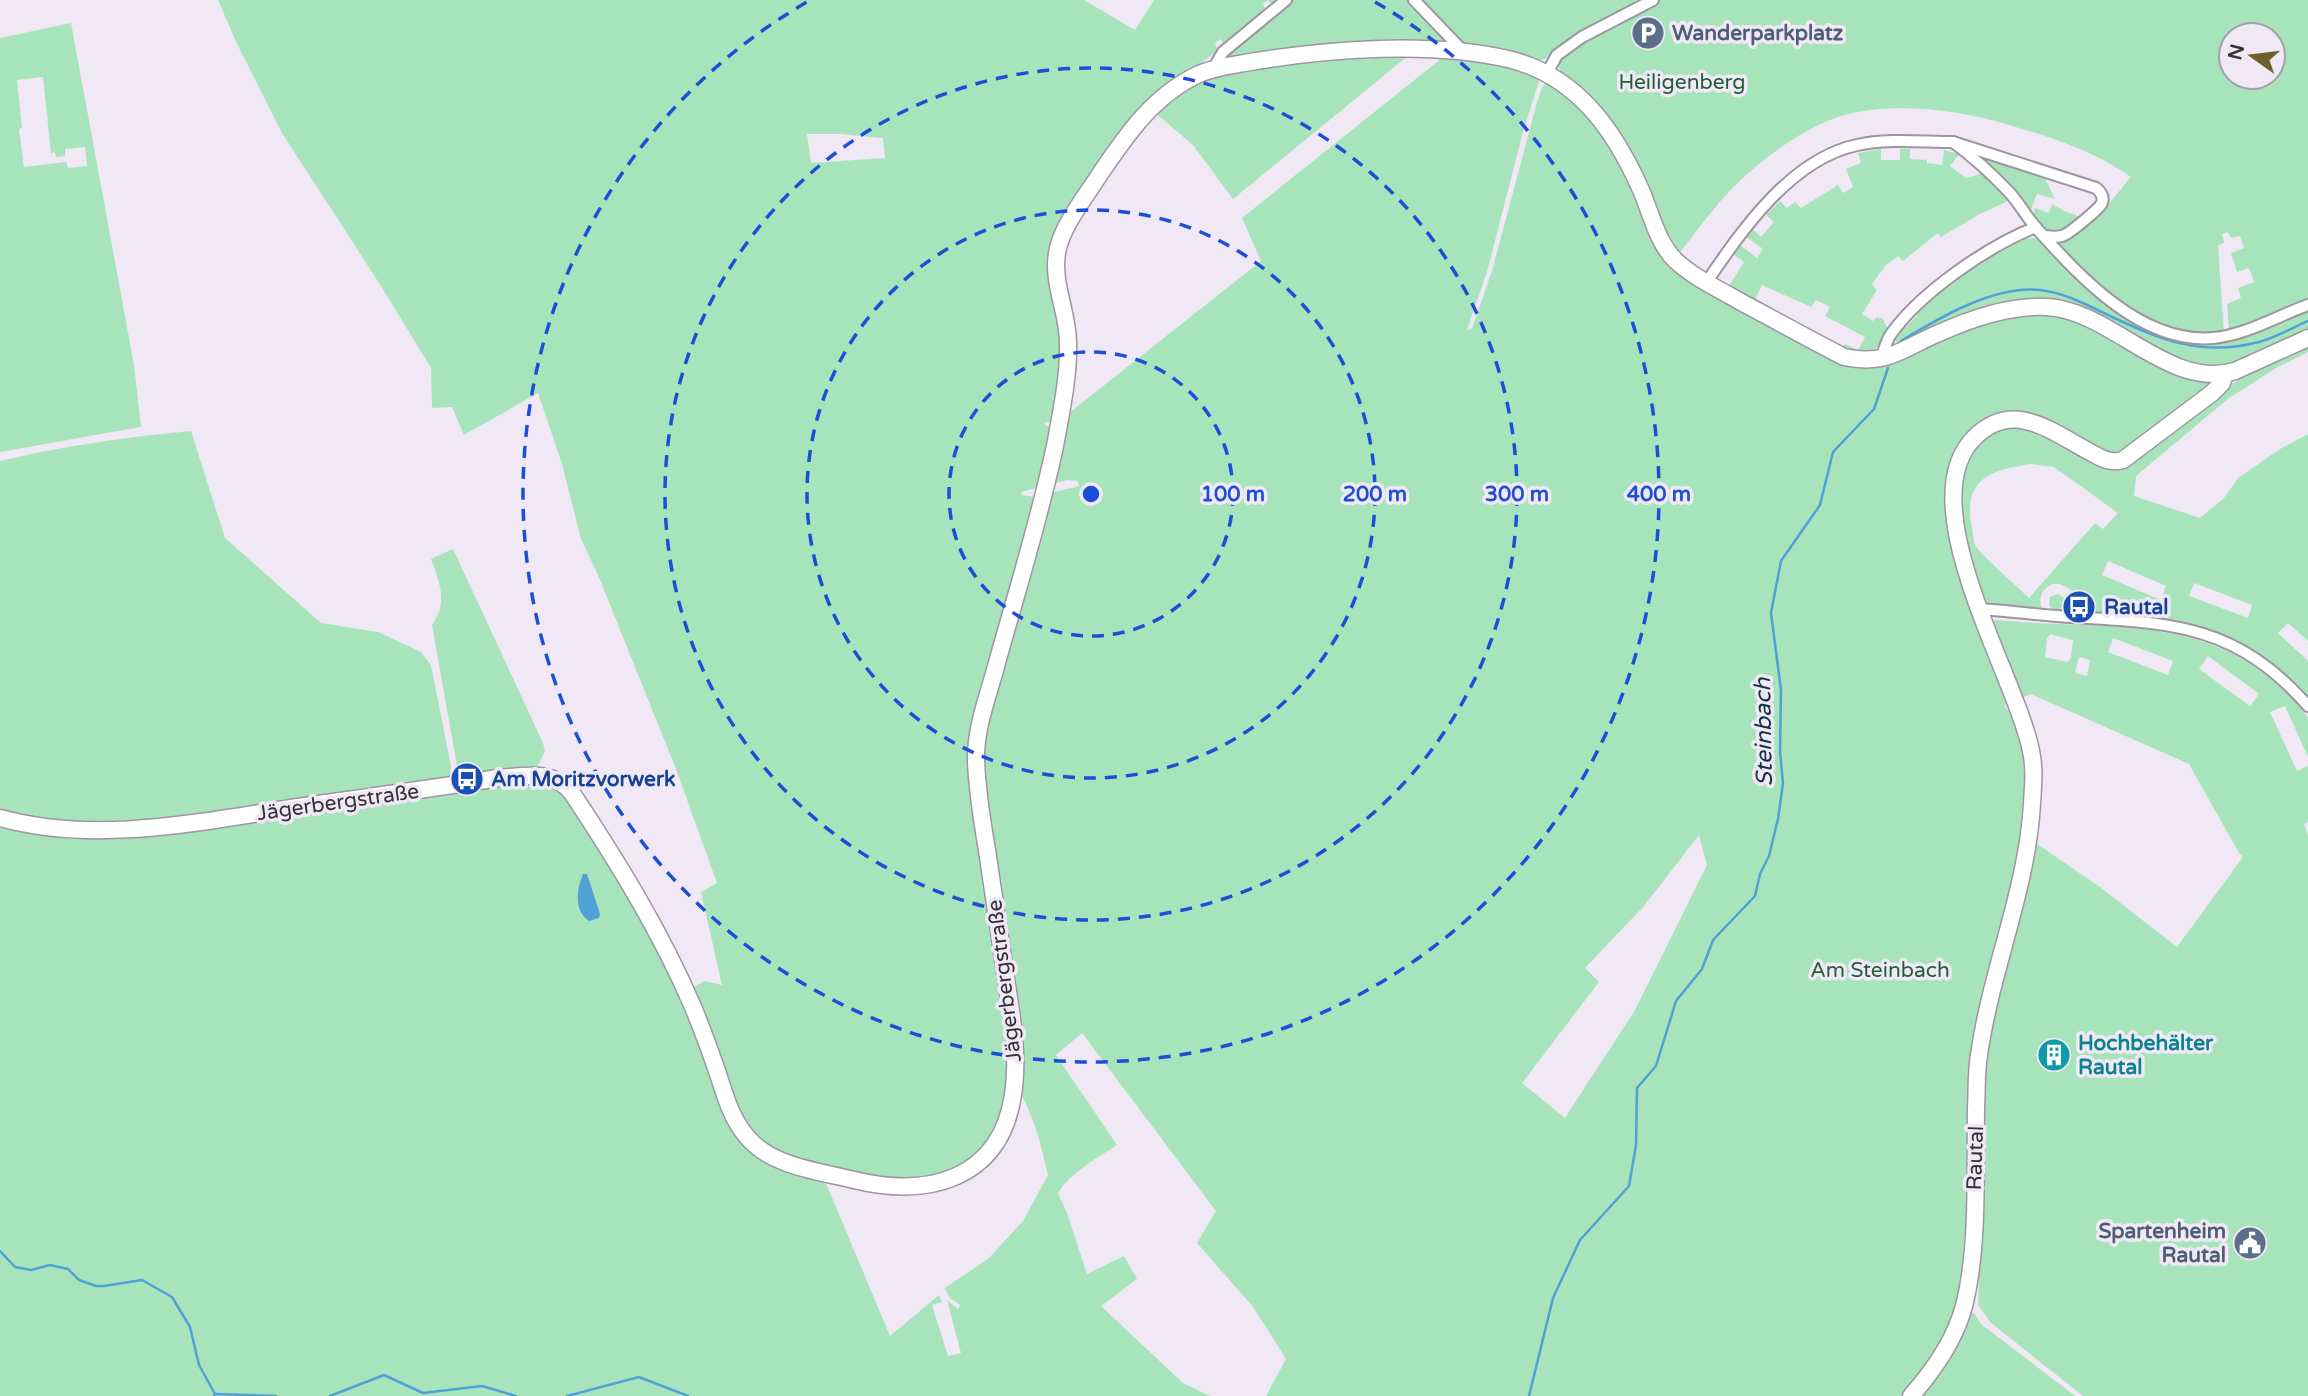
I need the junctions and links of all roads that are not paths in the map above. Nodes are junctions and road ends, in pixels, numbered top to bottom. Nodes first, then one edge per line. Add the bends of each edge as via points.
1 (1286, 0) edge
2 (1414, 0) edge
3 (1653, 0) edge
4 (1464, 52) junction
5 (1213, 69) junction
6 (1547, 73) junction
7 (1953, 142) junction
8 (2036, 227) junction
9 (2045, 236) junction
10 (1706, 282) junction
11 (2308, 305) edge
12 (2308, 338) edge
13 (1881, 359) junction
14 (2225, 374) junction
15 (1979, 609) junction
16 (2308, 706) edge
17 (0, 818) edge
18 (1911, 1396) edge

1 - 5 street, Jägerbergstraße via 1223,52
2 - 4 street
3 - 6 street via 1582,37 1557,55
4 - 5 street, Jägerbergstraße via 1338,52
4 - 6 street, Jägerbergstraße via 1506,58
5 - 17 street, Jägerbergstraße via 1177,87 1132,127 1057,249 1056,276 1069,338 1065,383 1055,442 975,749 1014,1062 1008,1117 977,1165 910,1188 878,1186 778,1160 759,1150 737,1126 726,1103 694,1009 660,937 572,793 554,778 498,778 193,824 42,828
6 - 10 street, Jägerbergstraße via 1586,102 1611,134 1665,246
7 - 8 street via 2008,191
7 - 9 street via 2100,192 2102,205 2068,233
7 - 10 street via 1856,145 1812,165 1766,204
8 - 9 street
8 - 13 street via 1956,272 1890,335
9 - 11 street via 2078,273 2124,310 2171,334 2196,338 2237,334
10 - 13 street, Jägerbergstraße via 1843,358
12 - 14 street, Rautal
13 - 14 street via 1971,320 2012,309 2046,307 2085,317 2188,369
14 - 15 street, Rautal via 2212,393 2117,462 2104,460 2025,419 1995,423 1974,437 1955,467 1952,495 1959,541
15 - 16 street via 2142,622 2196,631 2245,652
15 - 18 street, Rautal via 2031,750 2031,836 1979,1052 1973,1240 1964,1305 1943,1354

